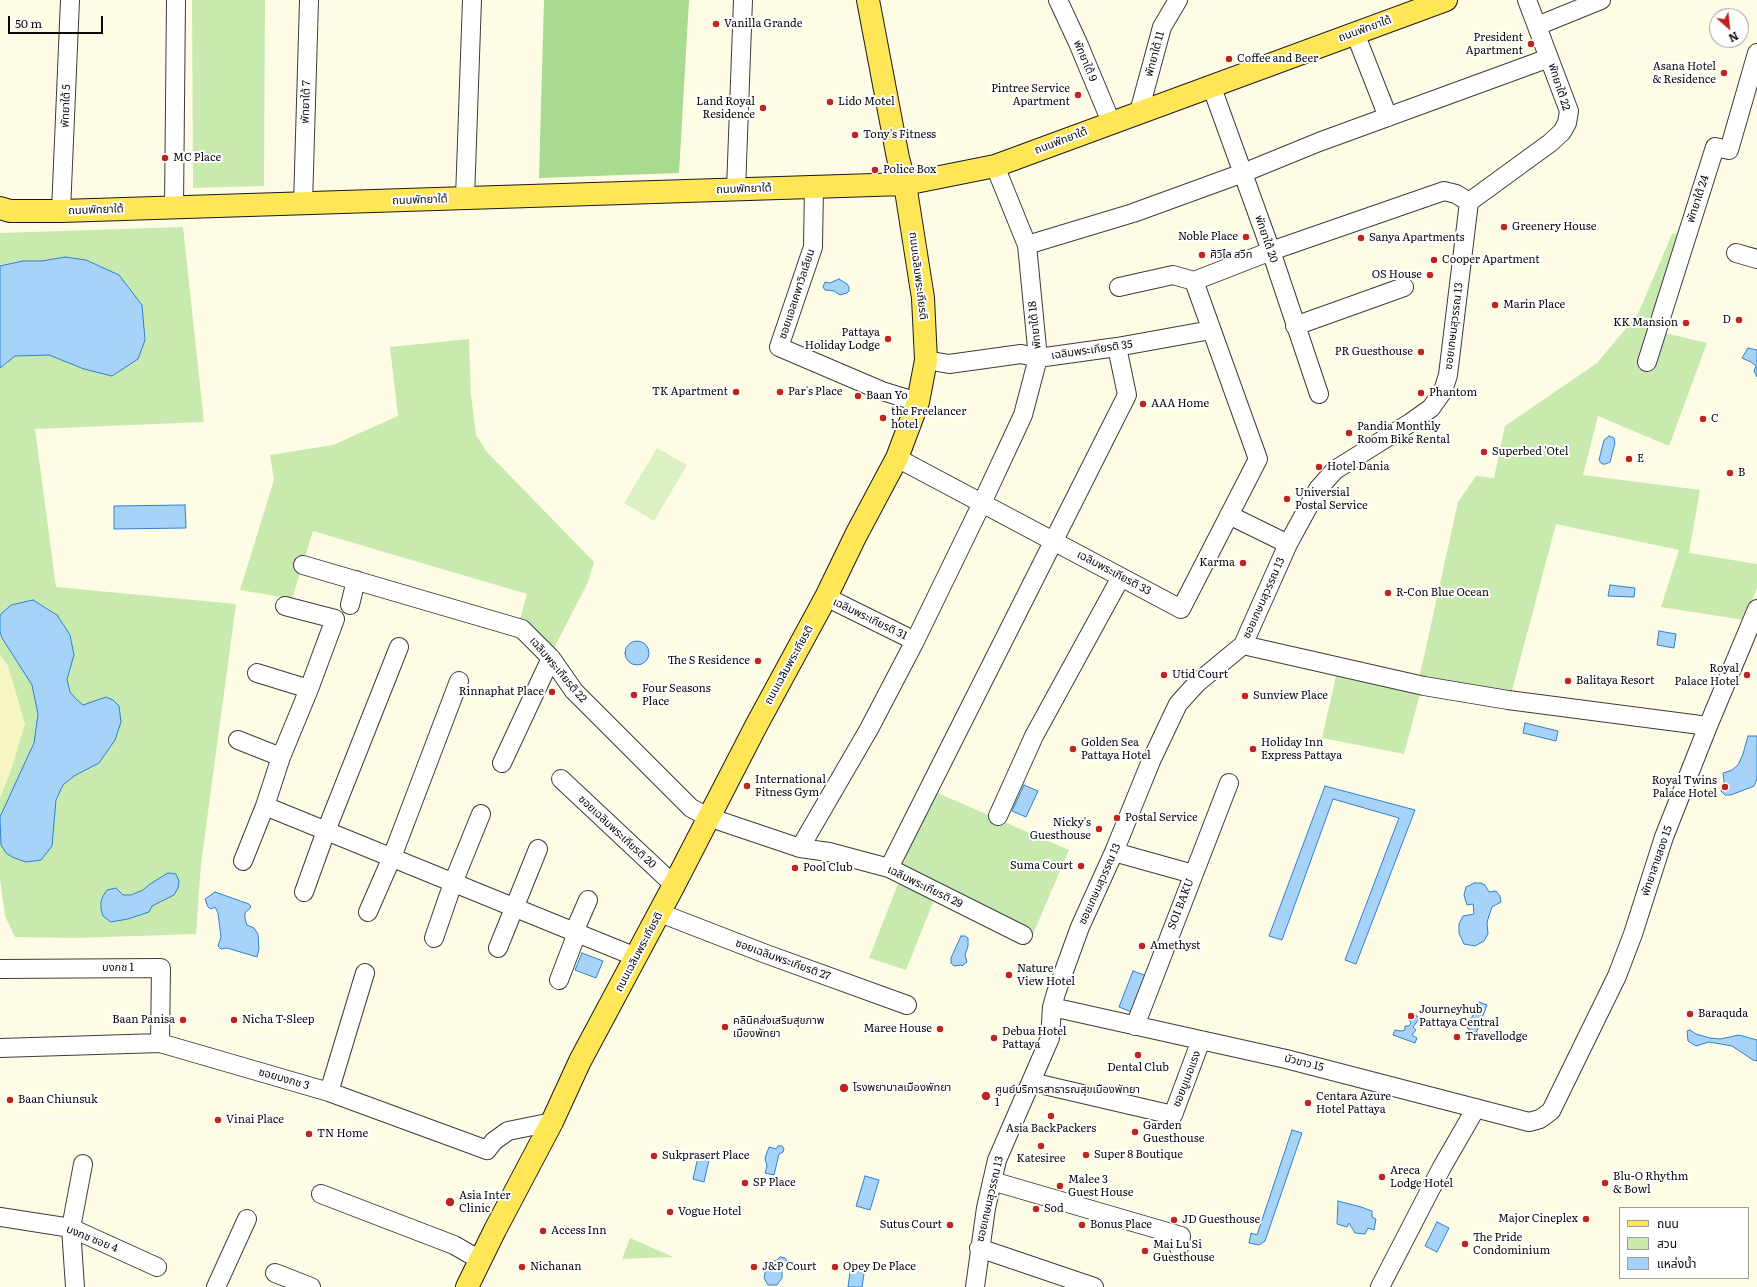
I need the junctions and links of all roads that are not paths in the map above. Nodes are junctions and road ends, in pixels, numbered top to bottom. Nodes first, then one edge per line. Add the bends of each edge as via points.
1 (70, 0) edge
2 (176, 0) edge
3 (309, 0) edge
4 (472, 0) edge
5 (743, 0) edge
6 (868, 0) edge
7 (1058, 0) edge
8 (1178, 0) edge
9 (1446, 0) edge
10 (1528, 0) edge
11 (1601, 0) edge
12 (1537, 26) junction
13 (1355, 33) junction
14 (1757, 53) edge
15 (1549, 58) junction
16 (1211, 85) junction
17 (1139, 112) junction
18 (1388, 117) junction
19 (1111, 122) junction
20 (995, 166) junction
21 (1243, 173) junction
22 (905, 184) junction
23 (814, 187) junction
24 (736, 190) junction
25 (465, 198) junction
26 (1469, 202) junction
27 (303, 204) junction
28 (174, 208) junction
29 (3, 211) edge
30 (61, 212) junction
31 (1027, 245) junction
32 (1271, 251) junction
33 (1736, 252) dead end
34 (1757, 259) edge
35 (1194, 282) junction
36 (1119, 287) dead end
37 (1404, 287) dead end
38 (1295, 326) junction
39 (1211, 330) junction
40 (1117, 347) junction
41 (1038, 358) junction
42 (926, 360) junction
43 (1647, 362) dead end
44 (1319, 394) dead end
45 (918, 402) junction
46 (897, 458) junction
47 (982, 503) junction
48 (1229, 515) junction
49 (1054, 541) junction
50 (1288, 544) junction
51 (303, 565) dead end
52 (1121, 577) junction
53 (356, 580) junction
54 (826, 598) junction
55 (285, 606) dead end
56 (350, 606) dead end
57 (1757, 609) edge
58 (915, 641) junction
59 (1243, 645) junction
60 (399, 647) dead end
61 (551, 658) junction
62 (257, 672) dead end
63 (459, 681) dead end
64 (309, 690) junction
65 (1708, 726) junction
66 (238, 740) dead end
67 (281, 757) junction
68 (502, 763) dead end
69 (561, 780) dead end
70 (1230, 783) dead end
71 (265, 806) junction
72 (481, 814) dead end
73 (998, 816) dead end
74 (708, 817) junction
75 (326, 831) junction
76 (800, 848) junction
77 (538, 849) dead end
78 (1114, 852) junction
79 (392, 857) junction
80 (243, 861) dead end
81 (889, 868) junction
82 (1193, 874) junction
83 (453, 883) junction
84 (674, 885) junction
85 (304, 892) dead end
86 (588, 900) dead end
87 (514, 908) junction
88 (368, 912) dead end
89 (660, 912) junction
90 (576, 933) junction
91 (1023, 935) dead end
92 (434, 938) dead end
93 (498, 948) dead end
94 (636, 957) junction
95 (0, 969) edge
96 (365, 973) dead end
97 (559, 980) dead end
98 (907, 1005) dead end
99 (1052, 1007) junction
100 (1135, 1026) junction
101 (1201, 1040) junction
102 (160, 1043) junction
103 (0, 1048) edge
104 (1031, 1082) junction
105 (329, 1092) junction
106 (1476, 1108) junction
107 (1551, 1111) joint
108 (552, 1122) junction
109 (83, 1164) dead end
110 (992, 1181) junction
111 (321, 1194) dead end
112 (0, 1216) edge
113 (247, 1218) dead end
114 (71, 1228) junction
115 (979, 1248) junction
116 (1179, 1248) dead end
117 (480, 1260) junction
118 (157, 1266) dead end
119 (275, 1273) dead end
120 (75, 1287) edge
121 (216, 1287) edge
122 (311, 1287) edge
123 (467, 1287) edge
124 (975, 1287) edge
125 (1094, 1287) edge
126 (1380, 1287) edge

1 - 30 street, พัทยาใต้ 5
2 - 28 street
3 - 27 street, พัทยาใต้ 7
4 - 25 street
5 - 24 street
6 - 22 main road, ถนนเฉลิมพระเกียรติ
7 - 19 street, พัทยาใต้ 9
8 - 17 street, พัทยาใต้ 11 via 1162,27
9 - 13 main road, ถนนพัทยาใต้
10 - 12 street, พัทยาใต้ 22
11 - 12 street
12 - 15 street, พัทยาใต้ 22
13 - 16 main road, ถนนพัทยาใต้
13 - 18 street
14 - 43 street, พัทยาใต้ 24 via 1729,150 1715,147
15 - 18 street
15 - 26 street, พัทยาใต้ 22 via 1569,111 1567,123 1562,132 1550,143
16 - 17 main road, ถนนพัทยาใต้
16 - 21 street, พัทยาใต้ 20
17 - 19 main road, ถนนพัทยาใต้
18 - 21 street
19 - 20 main road, ถนนพัทยาใต้
20 - 22 main road, ถนนพัทยาใต้
20 - 31 street, พัทยาใต้ 18
21 - 31 street via 1133,213
21 - 32 street, พัทยาใต้ 20
22 - 23 main road, ถนนพัทยาใต้
22 - 42 main road, ถนนเฉลิมพระเกียรติ via 923,298
23 - 24 main road, ถนนพัทยาใต้
23 - 45 street, ซอยแอลเคพาวิลเลียน via 813,247 779,347 882,391
24 - 25 main road, ถนนพัทยาใต้
25 - 27 main road, ถนนพัทยาใต้
26 - 32 street via 1456,194 1444,191
26 - 50 street, ซอยเกษมสุวรรณ 13 via 1448,375 1443,391 1431,408 1335,470 1318,489
27 - 28 main road, ถนนพัทยาใต้
28 - 30 main road, ถนนพัทยาใต้
29 - 30 main road, ถนนพัทยาใต้
31 - 41 street, พัทยาใต้ 18
32 - 35 street
32 - 38 street, พัทยาใต้ 20
33 - 34 street
35 - 36 street via 1173,275
35 - 39 street
37 - 38 street
38 - 44 street, พัทยาใต้ 20
39 - 40 street, เฉลิมพระเกียรติ 35
39 - 48 street via 1258,460
40 - 41 street, เฉลิมพระเกียรติ 35
40 - 49 street via 1127,396
41 - 42 street, เฉลิมพระเกียรติ 35 via 1021,354 949,364
41 - 47 street, พัทยาใต้ 18 via 1023,415
42 - 45 main road, ถนนเฉลิมพระเกียรติ
45 - 46 main road, ถนนเฉลิมพระเกียรติ
46 - 47 street, เฉลิมพระเกียรติ 33
46 - 54 main road, ถนนเฉลิมพระเกียรติ
47 - 49 street, เฉลิมพระเกียรติ 33
47 - 58 street, พัทยาใต้ 18
48 - 50 street
48 - 52 street, เฉลิมพระเกียรติ 33 via 1181,609
49 - 52 street, เฉลิมพระเกียรติ 33
49 - 81 street
50 - 59 street, ซอยเกษมสุวรรณ 13
51 - 53 street, เฉลิมพระเกียรติ 22
52 - 73 street via 1034,736
53 - 56 street
53 - 61 street, เฉลิมพระเกียรติ 22 via 522,629
54 - 58 street, เฉลิมพระเกียรติ 31
54 - 74 main road, ถนนเฉลิมพระเกียรติ
55 - 64 street via 335,618
57 - 65 street, พัทยาสายสอง 15
58 - 76 street, พัทยาใต้ 18 via 869,729
59 - 65 street via 1424,686 1508,700
59 - 78 street, ซอยเกษมสุวรรณ 13 via 1197,683 1178,704 1151,761
60 - 75 street
61 - 68 street
61 - 74 street, เฉลิมพระเกียรติ 22 via 574,691 691,808
62 - 64 street
63 - 79 street
64 - 67 street
65 - 107 street, พัทยาสายสอง 15 via 1664,837 1617,976
66 - 67 street
67 - 71 street
69 - 84 street, ซอยเฉลิมพระเกียรติ 20
70 - 82 street, SOI BAKU
71 - 75 street
71 - 80 street
72 - 83 street
74 - 76 street, เฉลิมพระเกียรติ 29
74 - 84 main road, ถนนเฉลิมพระเกียรติ
75 - 79 street
75 - 85 street
76 - 81 street, เฉลิมพระเกียรติ 29 via 829,852
77 - 87 street
78 - 82 street
78 - 99 street, ซอยเกษมสุวรรณ 13 via 1080,927
79 - 83 street
79 - 88 street
81 - 91 street, เฉลิมพระเกียรติ 29
82 - 100 street, SOI BAKU
83 - 87 street
83 - 92 street
84 - 89 main road, ถนนเฉลิมพระเกียรติ
86 - 90 street
87 - 90 street
87 - 93 street
89 - 94 main road, ถนนเฉลิมพระเกียรติ
89 - 98 street, ซอยเฉลิมพระเกียรติ 27
90 - 94 street
90 - 97 street
94 - 108 main road, ถนนเฉลิมพระเกียรติ via 580,1061
95 - 102 street, บงกช 1 via 161,968
96 - 105 street
99 - 100 street, บัวขาว 15
99 - 104 street, ซอยเกษมสุวรรณ 13 via 1050,1038
100 - 101 street, บัวขาว 15
101 - 104 street, ซอยบูเมอแรง via 1173,1115
101 - 106 street, บัวขาว 15
102 - 103 street, ซอยบงกช 3
102 - 105 street, ซอยบงกช 3
104 - 110 street, ซอยเกษมสุวรรณ 13 via 997,1160
105 - 108 street, ซอยบงกช 3 via 487,1150 508,1131
106 - 107 street, บัวขาว 15 via 1529,1122 1540,1119
106 - 126 street via 1442,1167
108 - 117 main road, ถนนเฉลิมพระเกียรติ
109 - 114 street
110 - 115 street, ซอยเกษมสุวรรณ 13
110 - 116 street via 1181,1236
111 - 117 street via 454,1245
112 - 114 street, บงกช ซอย 4
113 - 121 street
114 - 118 street, บงกช ซอย 4
114 - 120 street
115 - 124 street, ซอยเกษมสุวรรณ 13
115 - 125 street
117 - 123 main road, ถนนเฉลิมพระเกียรติ
119 - 122 street

